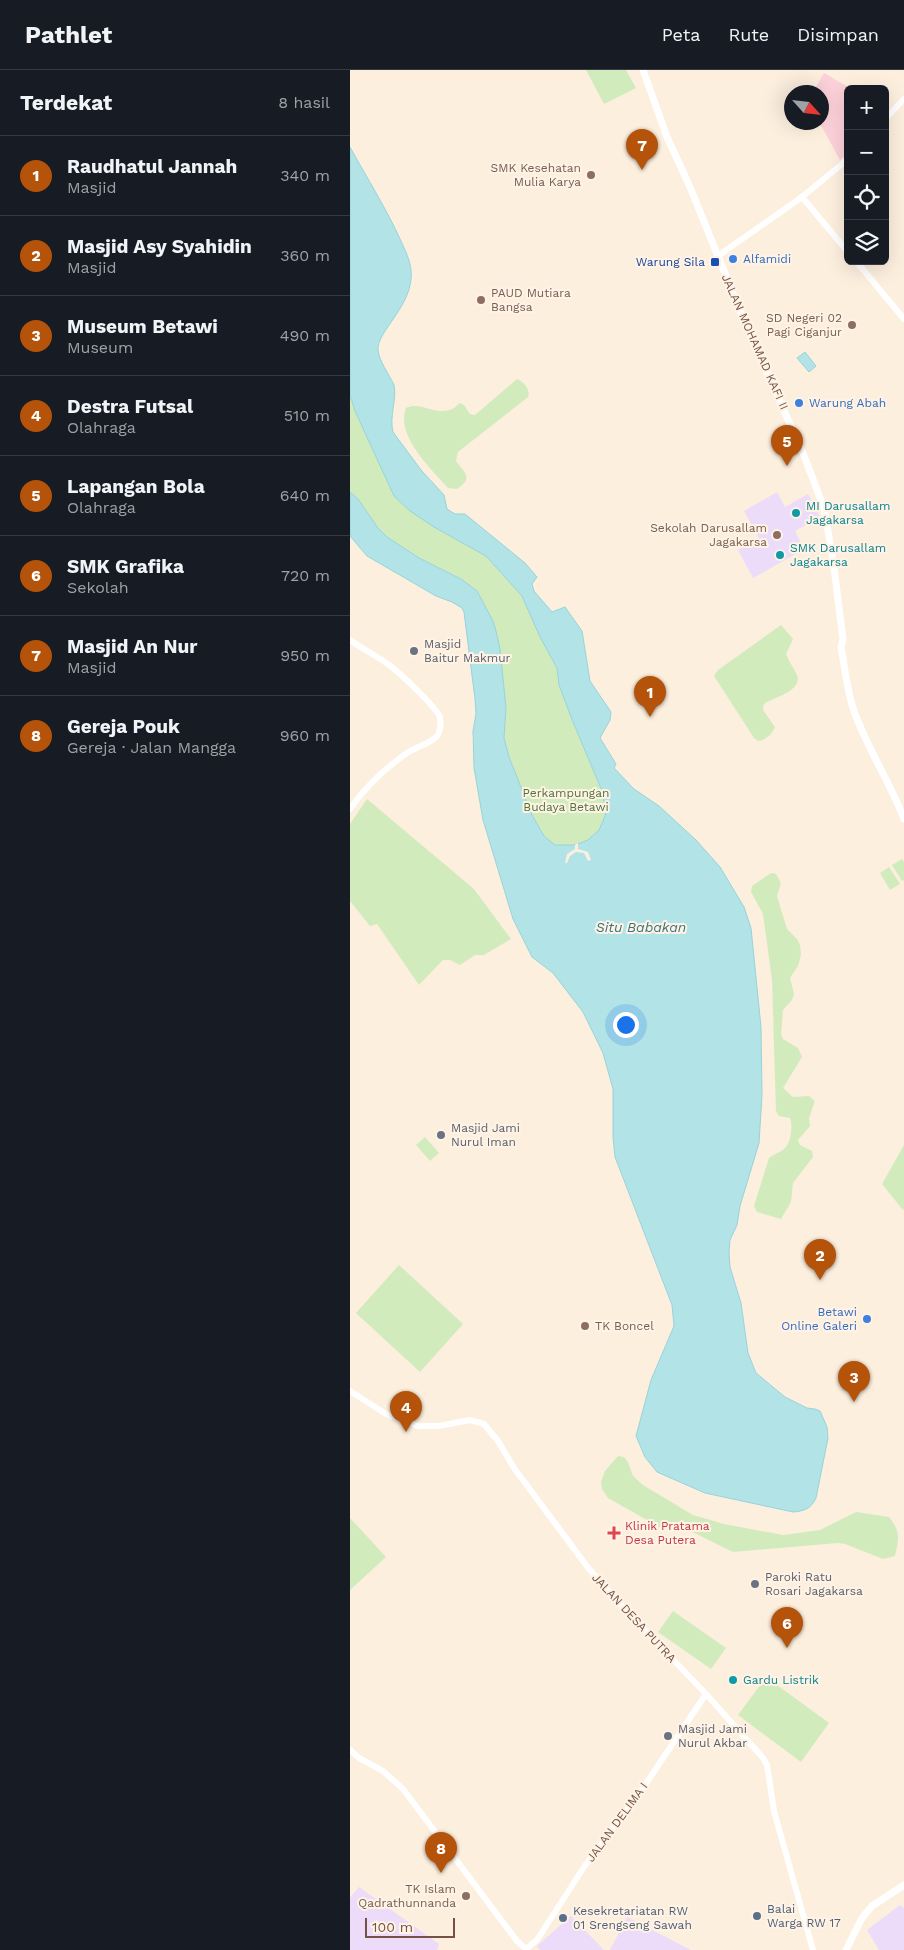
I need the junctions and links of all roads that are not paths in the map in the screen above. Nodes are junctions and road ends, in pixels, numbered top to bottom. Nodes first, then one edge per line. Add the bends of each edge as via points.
1 (643, 70) edge
2 (904, 99) edge
3 (889, 115) edge
4 (844, 162) edge
5 (802, 197) junction
6 (844, 247) edge
7 (718, 256) junction
8 (859, 265) edge
9 (904, 319) edge
10 (350, 640) edge
11 (350, 809) edge
12 (904, 819) edge
13 (350, 1390) edge
14 (706, 1694) junction
15 (350, 1750) edge
16 (904, 1885) edge
17 (526, 1949) edge
18 (813, 1950) edge
19 (846, 1950) edge

1 - 7 main road, JALAN MOHAMAD KAFI II via 667,137
2 - 3 street
4 - 5 street
5 - 6 street
5 - 7 street
7 - 12 main road, JALAN MOHAMAD KAFI II via 804,453 824,508 833,560 841,647 852,703
8 - 9 street
10 - 11 street via 390,666 409,683 436,712 440,726 438,735 430,742 391,764 370,783
13 - 14 street, JALAN DESA PUTRA via 386,1414 418,1426 470,1420 484,1424 589,1569
14 - 17 street, JALAN DELIMA I via 643,1788 584,1867 537,1940
14 - 18 street, JALAN DESA PUTRA via 767,1765 776,1821
15 - 17 street via 383,1771 403,1789
16 - 19 main road via 872,1906 862,1918

